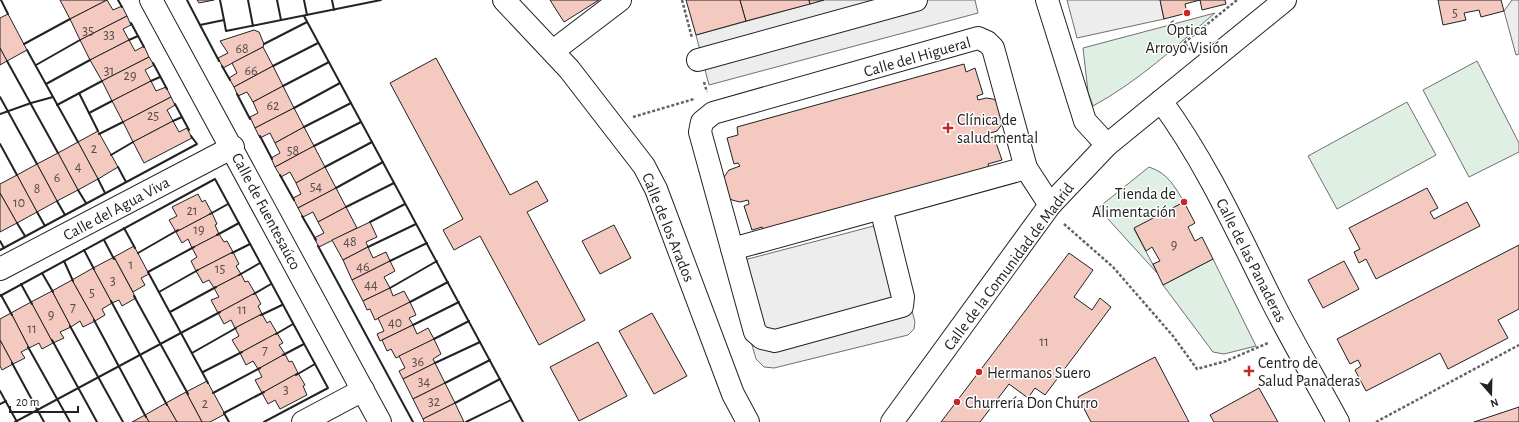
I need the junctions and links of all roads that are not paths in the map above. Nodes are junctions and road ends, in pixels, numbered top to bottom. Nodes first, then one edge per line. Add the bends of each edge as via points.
1 (151, 0) edge
2 (504, 0) edge
3 (620, 0) edge
4 (916, 0) edge
5 (1046, 0) edge
6 (1285, 0) edge
7 (553, 51) junction
8 (698, 60) road end
9 (1161, 101) junction
10 (1107, 145) junction
11 (232, 147) junction
12 (1026, 168) junction
13 (1048, 207) junction
14 (881, 208) junction
15 (732, 249) junction
16 (0, 269) edge
17 (363, 390) junction
18 (303, 422) edge
19 (380, 422) edge
20 (748, 422) edge
21 (892, 422) edge
22 (1338, 422) edge

1 - 11 street, Calle de Fuentesaúco
2 - 7 street, Calle de los Arados
3 - 7 street
4 - 8 street
5 - 10 street via 1085,121
6 - 9 street, Calle de la Comunidad de Madrid
7 - 20 street, Calle de los Arados via 644,166 656,189 733,394
9 - 10 street, Calle de la Comunidad de Madrid
9 - 22 street, Calle de las Panaderas via 1204,166 1288,331
10 - 13 street, Calle de la Comunidad de Madrid
11 - 16 street, Calle del Agua Viva
11 - 17 street, Calle de Fuentesaúco
12 - 13 street, Calle del Higueral
12 - 14 street
12 - 15 street, Calle del Higueral via 994,48 978,38 713,113 702,122 700,132
13 - 21 street, Calle de la Comunidad de Madrid
14 - 15 street
14 - 15 street, Calle del Higueral via 902,297 902,306 889,310 775,341 762,338 755,332
17 - 18 street
17 - 19 street, Calle de Fuentesaúco

